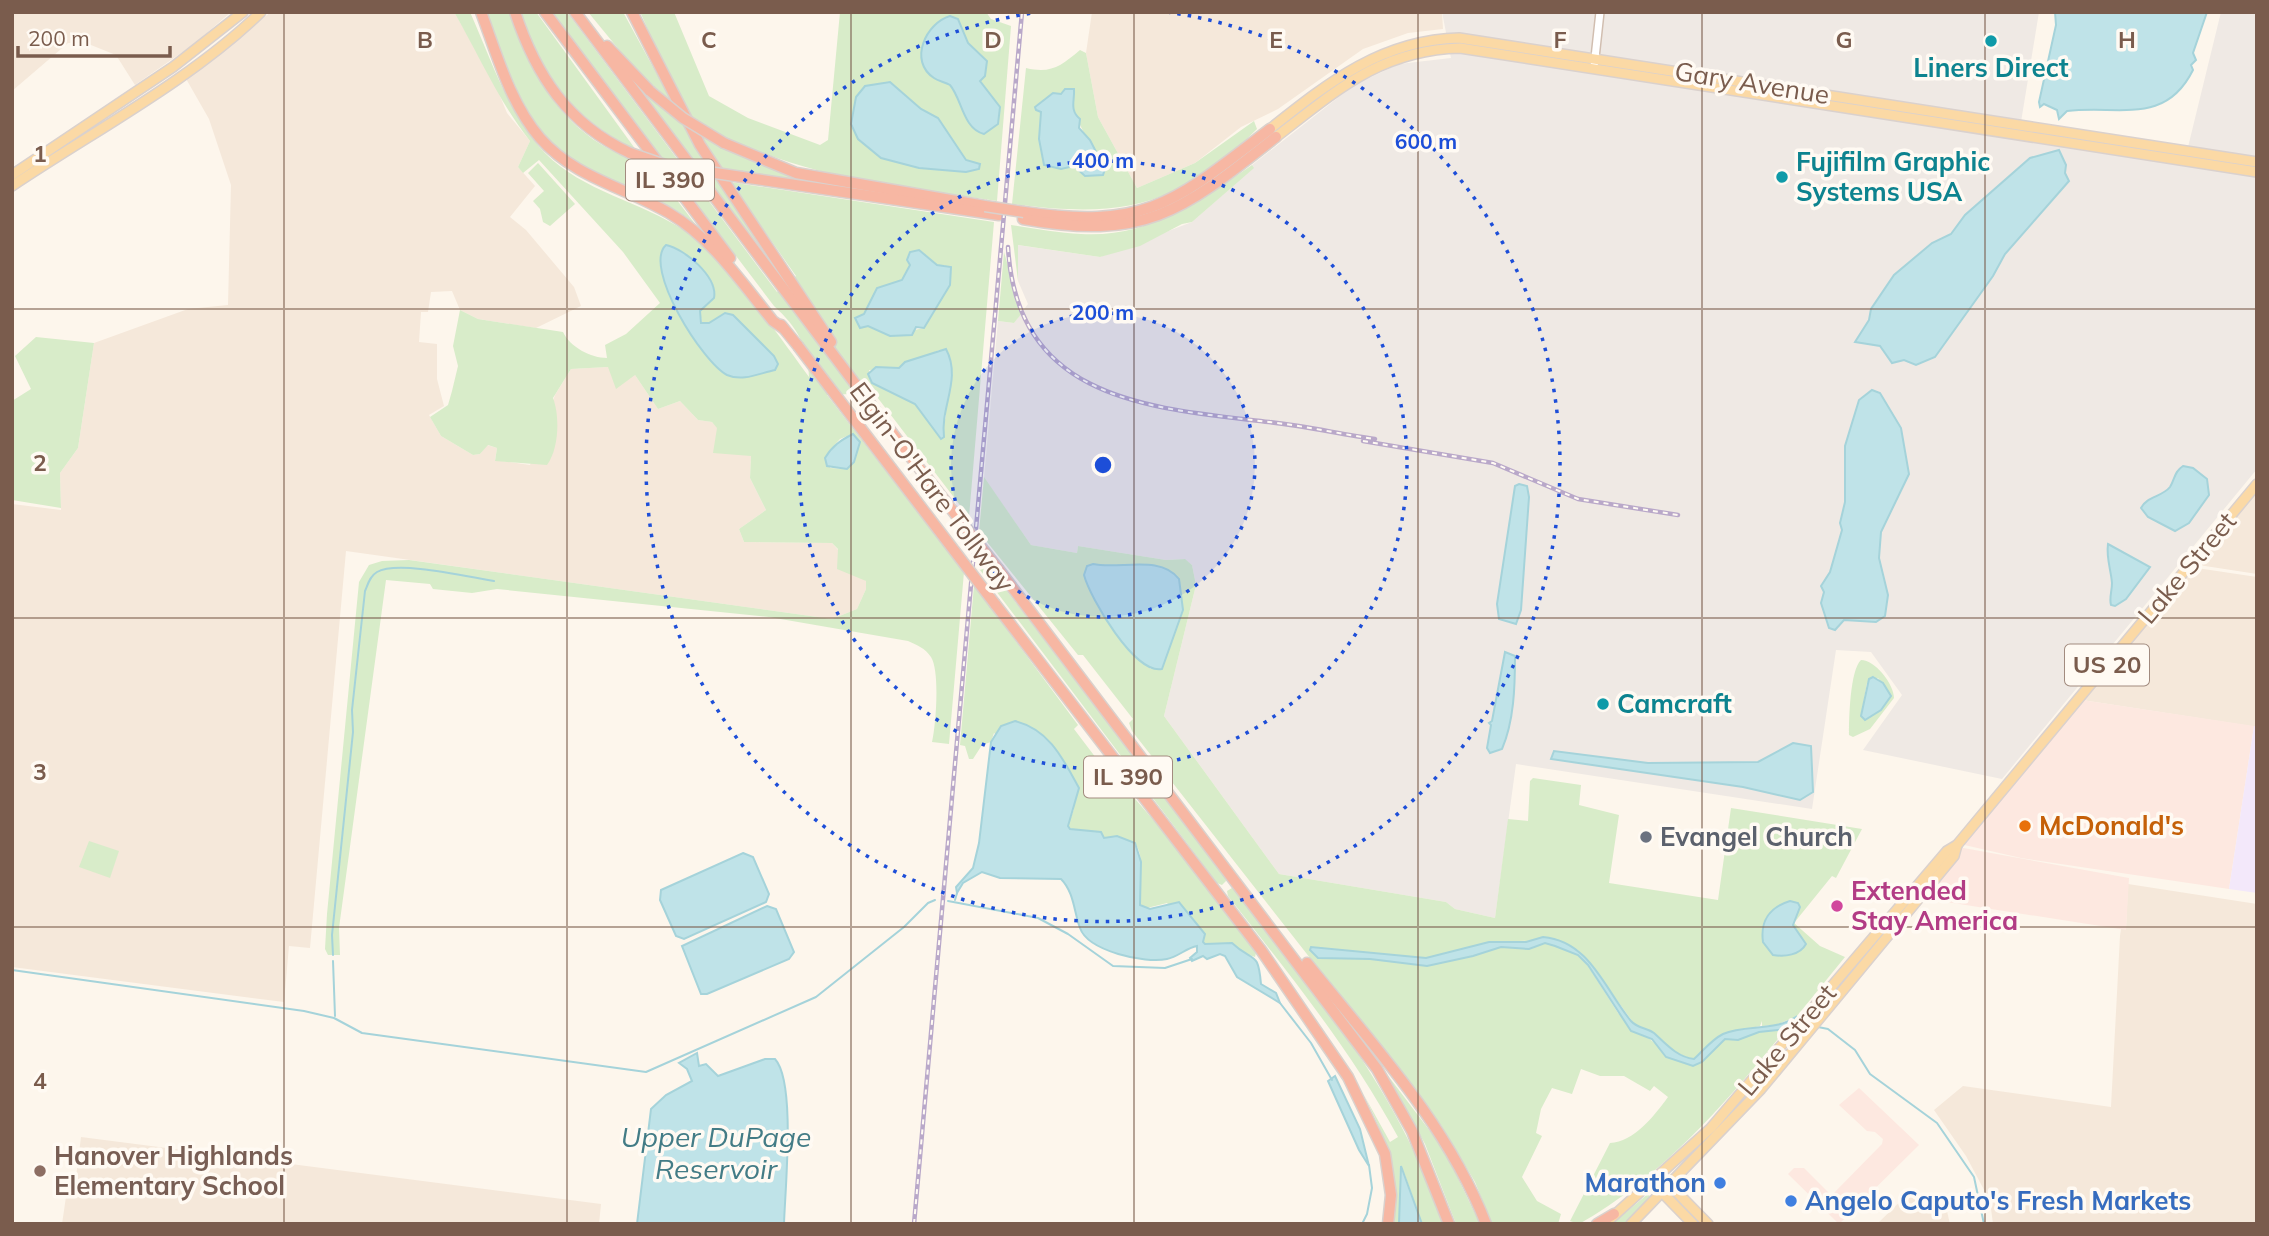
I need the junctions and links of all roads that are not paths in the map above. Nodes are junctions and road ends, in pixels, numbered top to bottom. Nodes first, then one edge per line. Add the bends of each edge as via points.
1 (243, 12) edge
2 (261, 12) edge
3 (481, 12) edge
4 (515, 12) edge
5 (545, 12) edge
6 (575, 12) edge
7 (581, 12) edge
8 (632, 12) edge
9 (1600, 12) edge
10 (1595, 62) junction
11 (1273, 133) joint
12 (2257, 162) edge
13 (2257, 172) edge
14 (12, 175) edge
15 (12, 186) edge
16 (985, 210) junction
17 (786, 285) junction
18 (783, 328) junction
19 (2257, 484) edge
20 (1203, 836) junction
21 (1807, 1024) junction
22 (1660, 1175) junction
23 (1652, 1182) junction
24 (1666, 1189) junction
25 (1614, 1214) junction
26 (1388, 1224) edge
27 (1449, 1224) edge
28 (1486, 1224) edge
29 (1597, 1224) edge
30 (1604, 1224) edge
31 (1631, 1224) edge
32 (1693, 1224) edge
33 (1708, 1224) edge

1 - 14 main road via 173,66
2 - 15 main road via 179,76
3 - 18 highway via 517,104 545,143 584,174 669,213 699,235
4 - 16 highway, bridge via 532,58 560,102 591,131 630,153 668,166
5 - 18 highway, Elgin-O'Hare Tollway / IL 390
6 - 17 highway, IL 390
7 - 16 highway, bridge via 650,91 682,118 724,143 770,164 819,178
8 - 17 highway via 700,145
9 - 10 street
10 - 11 main road, Gary Avenue via 1477,39 1410,44 1352,67
10 - 12 main road, Gary Avenue
10 - 13 main road, Gary Avenue
11 - 16 highway via 1199,195 1154,217 1096,228
17 - 20 highway, Elgin-O'Hare Tollway / IL 390, bridge via 897,433 902,446
18 - 26 highway, Elgin-O'Hare Tollway / IL 390, bridge via 1287,985 1348,1077 1378,1135 1390,1181
19 - 21 main road, Lake Street / US 20
20 - 27 highway via 1377,1069 1412,1131
20 - 28 highway via 1421,1105 1452,1153
21 - 22 main road, Lake Street / US 20 via 1711,1128
21 - 24 main road, Lake Street / US 20 via 1761,1089
22 - 23 main road, Lake Street / US 20
22 - 24 main road
23 - 24 main road
23 - 25 main road, Lake Street / US 20
24 - 31 main road, Lake Street / US 20
24 - 32 main road
24 - 33 main road
25 - 29 highway
25 - 30 main road, Lake Street / US 20

